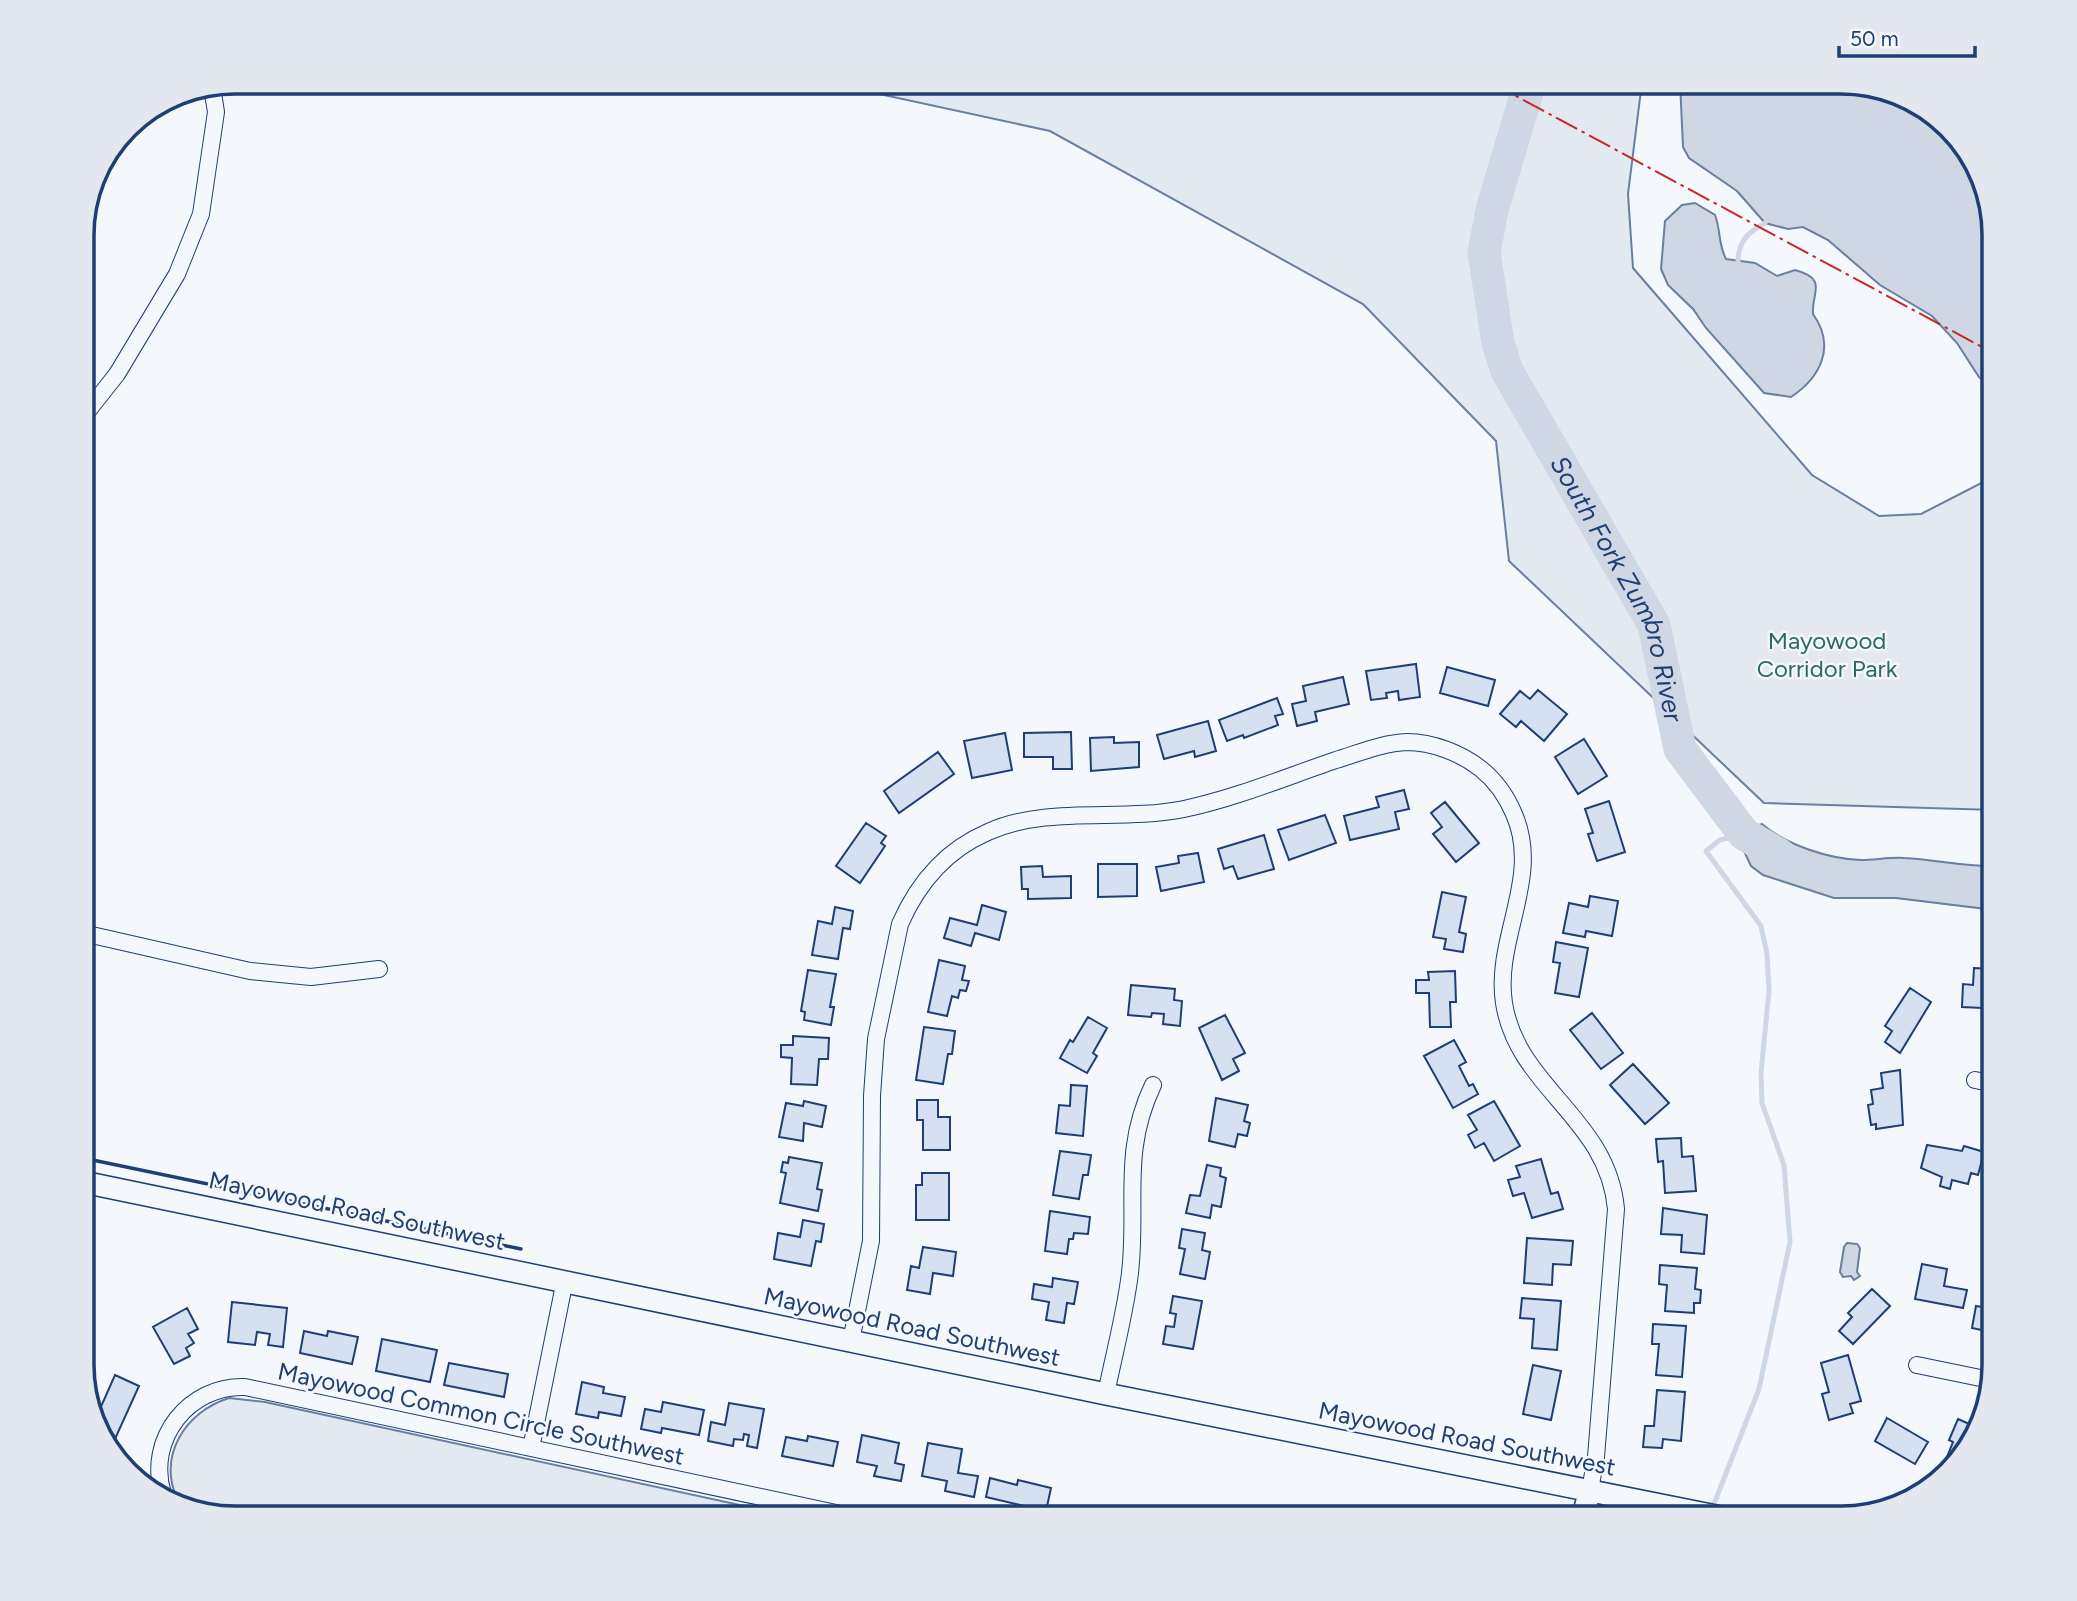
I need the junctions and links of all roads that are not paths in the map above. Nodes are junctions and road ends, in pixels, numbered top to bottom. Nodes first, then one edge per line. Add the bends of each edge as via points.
1 (214, 96) edge
2 (95, 402) edge
3 (95, 936) edge
4 (379, 969) dead end
5 (1975, 1080) dead end
6 (1982, 1081) edge
7 (1153, 1085) dead end
8 (95, 1184) edge
9 (565, 1280) junction
10 (851, 1341) junction
11 (1917, 1365) dead end
12 (1981, 1378) edge
13 (1106, 1394) junction
14 (531, 1448) junction
15 (159, 1484) edge
16 (1590, 1490) junction
17 (803, 1506) edge
18 (1586, 1506) edge
19 (1668, 1506) edge

1 - 2 street via 216,112 201,214 177,274
3 - 4 street via 250,971 311,977
5 - 6 street
7 - 13 street via 1131,1156 1130,1273
8 - 9 street, Mayowood Road Southwest
9 - 10 street, Mayowood Road Southwest
9 - 14 street
10 - 13 street, Mayowood Road Southwest
10 - 16 street via 871,1241 872,1096 880,1014 900,924 930,874 971,839 1004,825 1044,818 1181,810 1374,748 1429,744 1465,758 1491,777 1517,822 1525,861 1504,971 1506,1014 1525,1058 1597,1147 1614,1191 1597,1457
11 - 12 street
13 - 16 street, Mayowood Road Southwest
14 - 15 street, Mayowood Common Circle Southwest via 267,1390 227,1386 197,1400 173,1422 160,1450
14 - 17 street, Mayowood Common Circle Southwest
16 - 18 street
16 - 19 street, Mayowood Road Southwest

